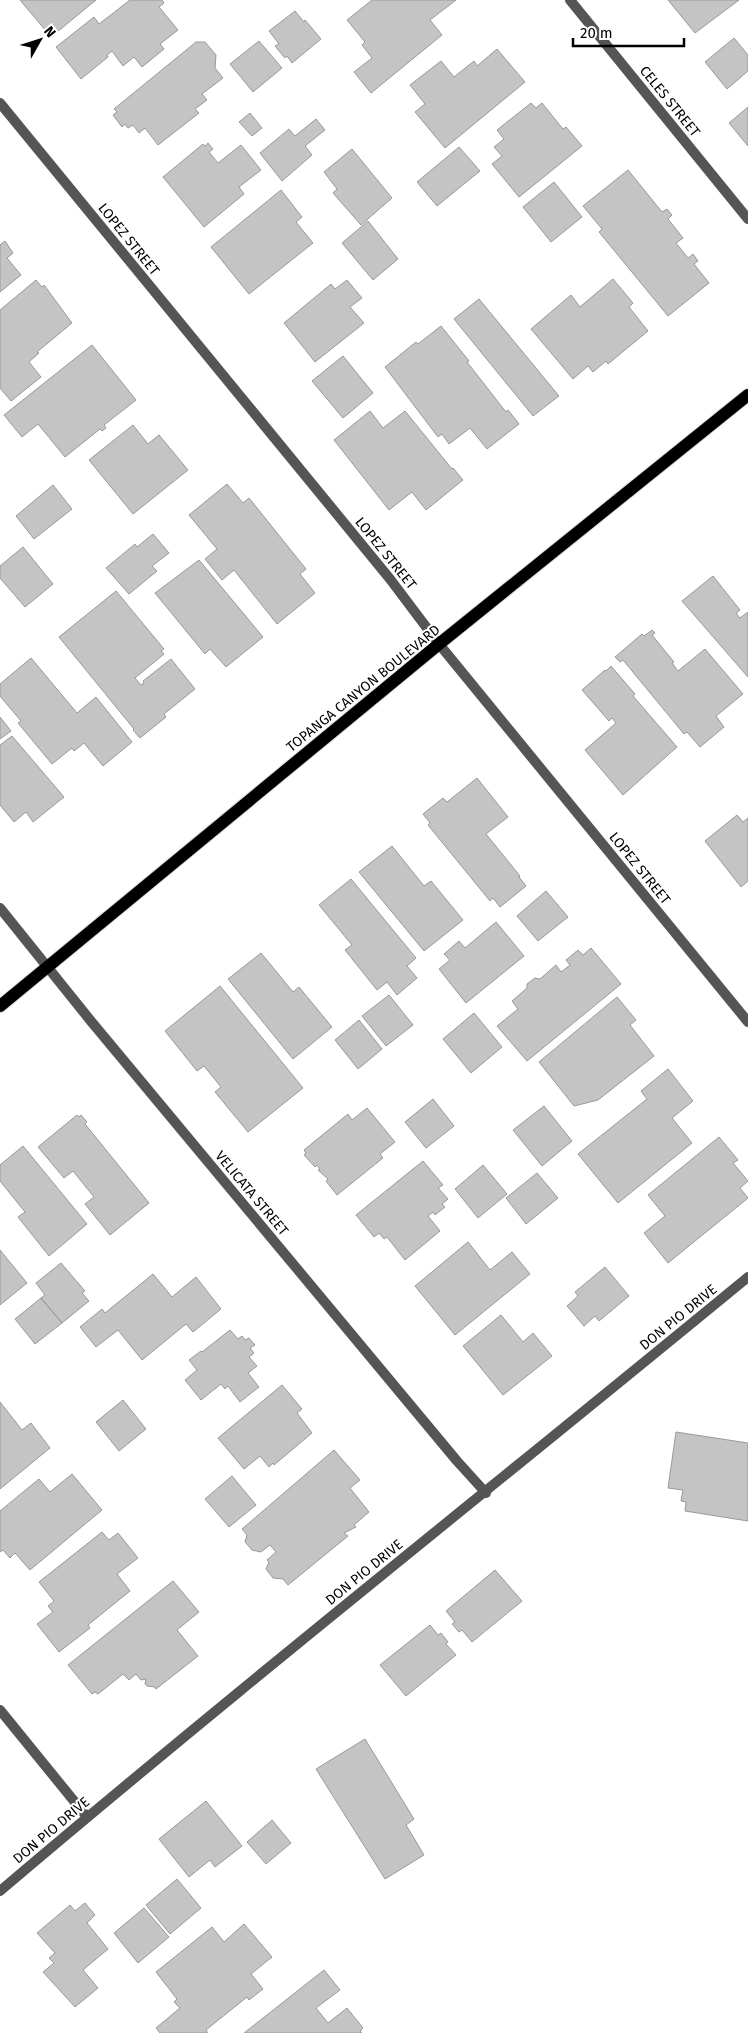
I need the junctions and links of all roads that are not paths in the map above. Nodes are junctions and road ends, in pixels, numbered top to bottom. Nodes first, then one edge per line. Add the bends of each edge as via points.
1 (570, 0) edge
2 (0, 102) edge
3 (748, 219) edge
4 (748, 395) edge
5 (439, 644) junction
6 (0, 908) edge
7 (49, 966) junction
8 (0, 1006) edge
9 (748, 1022) edge
10 (748, 1278) edge
11 (486, 1493) junction
12 (0, 1710) edge
13 (87, 1817) junction
14 (0, 1891) edge

1 - 3 street, CELES STREET
2 - 5 street, LOPEZ STREET via 390,579
4 - 5 main road, TOPANGA CANYON BOULEVARD
5 - 7 main road, TOPANGA CANYON BOULEVARD
5 - 9 street, LOPEZ STREET
6 - 7 street, VELICATA STREET
7 - 8 main road, TOPANGA CANYON BOULEVARD
7 - 11 street, VELICATA STREET via 90,1020
10 - 11 street, DON PIO DRIVE
11 - 13 street, DON PIO DRIVE
12 - 13 street
13 - 14 street, DON PIO DRIVE

